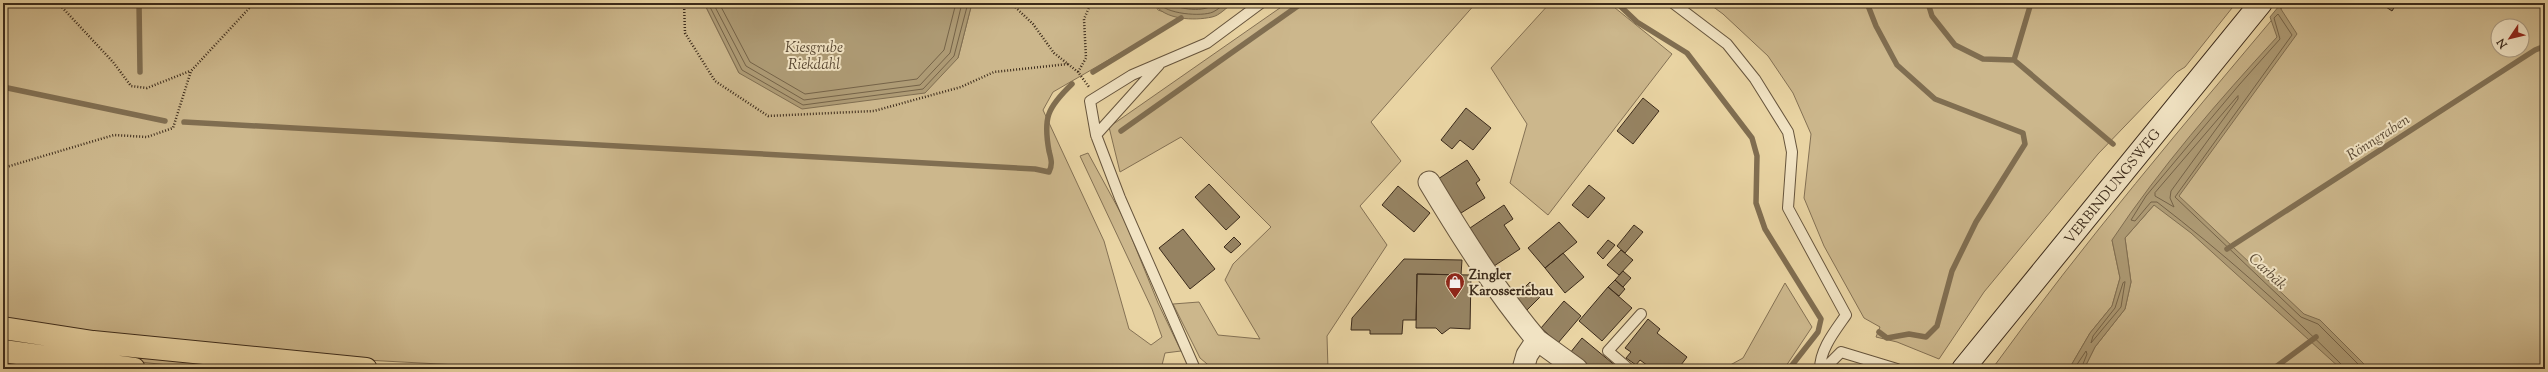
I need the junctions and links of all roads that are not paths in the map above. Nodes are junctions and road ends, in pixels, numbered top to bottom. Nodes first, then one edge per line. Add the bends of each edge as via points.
1 (1261, 3) edge
2 (1673, 3) edge
3 (2259, 5) edge
4 (1161, 63) junction
5 (1096, 135) junction
6 (1428, 182) dead end
7 (1641, 314) dead end
8 (3, 328) edge
9 (1537, 340) junction
10 (3, 351) edge
11 (134, 369) edge
12 (366, 369) edge
13 (1195, 369) edge
14 (1522, 369) edge
15 (1577, 369) edge
16 (1628, 369) edge
17 (1820, 369) edge
18 (1824, 369) edge
19 (1897, 369) edge
20 (1963, 369) edge

1 - 4 lane via 1207,43
2 - 17 lane via 1727,44 1755,79 1788,132 1792,152 1788,208 1846,315 1832,336 1820,361
3 - 20 main road, VERBINDUNGSWEG
4 - 5 lane
4 - 5 lane via 1132,75 1090,101
5 - 13 lane via 1120,198
6 - 9 street via 1477,261
7 - 16 lane via 1608,351
8 - 12 main road via 93,342
9 - 14 street
9 - 15 street
10 - 11 main road
18 - 19 lane via 1841,352

